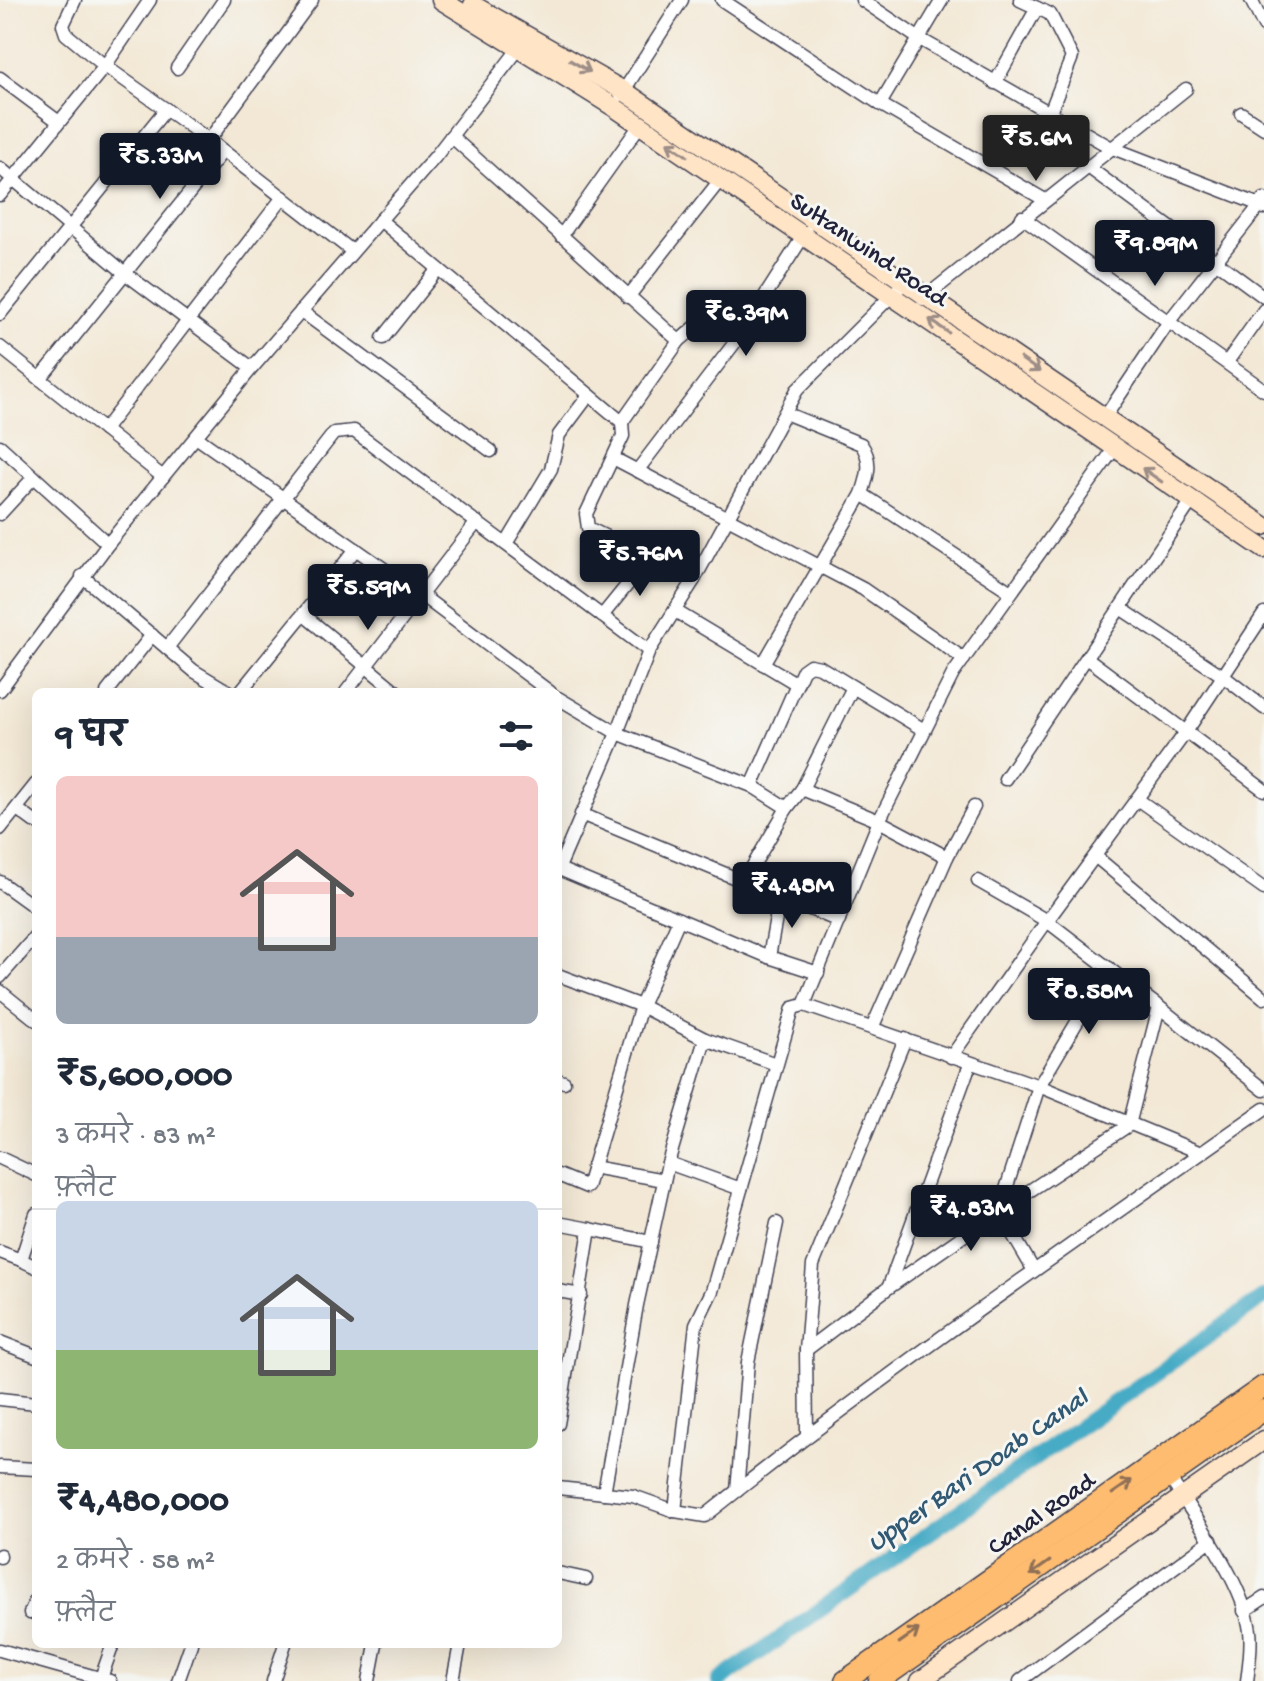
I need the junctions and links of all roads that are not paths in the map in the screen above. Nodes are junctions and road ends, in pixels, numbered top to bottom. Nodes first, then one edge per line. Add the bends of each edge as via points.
1 (75, 0) edge
2 (150, 0) edge
3 (224, 0) edge
4 (312, 0) edge
5 (441, 0) edge
6 (464, 0) edge
7 (682, 0) edge
8 (722, 0) edge
9 (862, 0) edge
10 (942, 0) edge
11 (1020, 0) edge
12 (1251, 0) edge
13 (1037, 8) junction
14 (1264, 26) edge
15 (918, 38) junction
16 (520, 47) junction
17 (105, 66) junction
18 (177, 68) dead end
19 (0, 78) edge
20 (995, 83) junction
21 (1186, 89) dead end
22 (619, 99) junction
23 (880, 104) junction
24 (166, 109) junction
25 (1241, 113) dead end
26 (1049, 115) junction
27 (59, 122) junction
28 (640, 125) junction
29 (1264, 128) edge
30 (451, 136) junction
31 (209, 140) junction
32 (1110, 147) junction
33 (223, 151) junction
34 (1088, 167) junction
35 (0, 168) edge
36 (13, 178) junction
37 (721, 179) junction
38 (0, 195) edge
39 (283, 197) junction
40 (1045, 200) junction
41 (1263, 204) edge
42 (1022, 217) junction
43 (814, 218) junction
44 (380, 220) junction
45 (70, 227) junction
46 (804, 235) junction
47 (561, 236) junction
48 (352, 251) junction
49 (1216, 262) junction
50 (438, 269) junction
51 (126, 274) junction
52 (907, 280) junction
53 (927, 294) junction
54 (894, 295) junction
55 (628, 297) junction
56 (1264, 297) edge
57 (914, 308) junction
58 (1264, 310) edge
59 (301, 311) junction
60 (0, 314) edge
61 (188, 320) junction
62 (1170, 320) junction
63 (741, 332) junction
64 (383, 338) dead end
65 (679, 341) junction
66 (0, 347) edge
67 (1227, 362) junction
68 (252, 368) junction
69 (40, 379) junction
70 (1264, 390) edge
71 (589, 395) junction
72 (785, 413) junction
73 (1105, 417) junction
74 (622, 422) junction
75 (104, 430) junction
76 (196, 437) junction
77 (0, 446) edge
78 (1114, 449) junction
79 (491, 451) dead end
80 (613, 458) junction
81 (637, 471) junction
82 (34, 477) junction
83 (163, 477) junction
84 (862, 494) junction
85 (281, 499) junction
86 (1191, 502) junction
87 (0, 514) edge
88 (728, 518) junction
89 (477, 522) junction
90 (1264, 526) edge
91 (108, 544) junction
92 (506, 544) junction
93 (356, 549) junction
94 (1264, 549) edge
95 (649, 558) junction
96 (821, 567) junction
97 (82, 576) junction
98 (694, 580) junction
99 (1011, 592) junction
100 (421, 595) junction
101 (1120, 608) junction
102 (675, 611) junction
103 (1264, 614) edge
104 (304, 615) junction
105 (602, 616) junction
106 (152, 635) junction
107 (167, 648) junction
108 (649, 651) junction
109 (1087, 658) junction
110 (964, 659) junction
111 (763, 664) junction
112 (364, 666) junction
113 (1223, 676) junction
114 (797, 684) junction
115 (853, 687) junction
116 (110, 688) edge
117 (222, 688) edge
118 (243, 688) edge
119 (349, 688) edge
120 (392, 688) edge
121 (545, 688) edge
122 (0, 690) edge
123 (562, 700) edge
124 (1264, 708) edge
125 (924, 730) junction
126 (1186, 732) junction
127 (617, 733) junction
128 (1005, 779) dead end
129 (752, 786) junction
130 (32, 789) edge
131 (802, 789) junction
132 (1264, 790) edge
133 (1137, 799) junction
134 (974, 807) dead end
135 (787, 808) junction
136 (17, 809) junction
137 (581, 814) junction
138 (32, 820) edge
139 (879, 821) junction
140 (0, 829) edge
141 (1095, 856) junction
142 (947, 857) junction
143 (562, 860) edge
144 (562, 872) edge
145 (744, 881) junction
146 (978, 881) dead end
147 (0, 882) edge
148 (1264, 889) edge
149 (780, 896) junction
150 (32, 905) edge
151 (679, 919) junction
152 (839, 921) junction
153 (1047, 921) junction
154 (32, 941) edge
155 (769, 957) junction
156 (1109, 968) junction
157 (818, 973) junction
158 (562, 976) edge
159 (0, 977) edge
160 (0, 991) edge
161 (1264, 998) edge
162 (804, 1005) junction
163 (641, 1006) junction
164 (1159, 1007) junction
165 (32, 1017) edge
166 (873, 1026) junction
167 (705, 1039) junction
168 (905, 1039) junction
169 (951, 1057) junction
170 (776, 1064) junction
171 (970, 1064) junction
172 (1039, 1086) junction
173 (1264, 1090) edge
174 (1264, 1109) edge
175 (1129, 1125) junction
176 (1201, 1153) junction
177 (0, 1158) edge
178 (668, 1163) junction
179 (592, 1167) junction
180 (32, 1173) edge
181 (562, 1177) edge
182 (664, 1180) junction
183 (741, 1189) junction
184 (999, 1211) junction
185 (777, 1223) dead end
186 (562, 1224) edge
187 (32, 1226) edge
188 (590, 1229) junction
189 (651, 1242) junction
190 (0, 1252) edge
191 (21, 1260) junction
192 (32, 1265) edge
193 (1033, 1269) junction
194 (888, 1288) junction
195 (562, 1292) edge
196 (581, 1295) junction
197 (0, 1342) edge
198 (806, 1350) junction
199 (32, 1354) edge
200 (1264, 1386) edge
201 (0, 1399) edge
202 (562, 1402) edge
203 (32, 1403) edge
204 (1264, 1410) edge
205 (807, 1435) junction
206 (1264, 1440) edge
207 (0, 1467) edge
208 (32, 1469) edge
209 (1169, 1477) junction
210 (562, 1488) edge
211 (737, 1491) junction
212 (604, 1493) junction
213 (1182, 1497) junction
214 (675, 1511) junction
215 (1211, 1540) junction
216 (562, 1574) edge
217 (586, 1579) dead end
218 (1264, 1598) edge
219 (32, 1608) edge
220 (1244, 1611) junction
221 (30, 1613) dead end
222 (112, 1648) edge
223 (190, 1648) edge
224 (284, 1648) edge
225 (375, 1648) edge
226 (459, 1648) edge
227 (0, 1650) edge
228 (106, 1679) edge
229 (178, 1681) edge
230 (273, 1681) edge
231 (369, 1681) edge
232 (453, 1681) edge
233 (845, 1681) edge
234 (879, 1681) edge
235 (920, 1681) edge
236 (1020, 1681) edge
237 (1247, 1681) edge

1 - 17 street via 63,25 66,34
2 - 17 street
3 - 18 street
4 - 31 street
5 - 16 main road, Sultanwind Road
6 -> 22 main road
7 - 22 street
8 - 23 street
9 - 15 street
10 - 15 street
11 - 13 street
12 - 14 street
13 - 20 street
13 - 26 street via 1050,14 1072,57
15 - 20 street
15 - 23 street
16 - 22 main road, Sultanwind Road
16 - 30 street
17 - 24 street
17 - 27 street
19 - 27 street
20 - 26 street
21 - 32 street
22 - 28 main road, Sultanwind Road
22 - 43 main road
23 - 40 street
24 - 31 street
24 - 45 street
25 - 29 street
26 - 32 street
27 - 36 street
37 -> 28 main road, Sultanwind Road
28 - 47 street
30 - 44 street
30 - 47 street
31 - 33 street
32 - 34 street
32 - 41 street
33 - 39 street
33 - 51 street
34 - 40 street
34 - 49 street
35 - 36 street
36 - 38 street
36 - 45 street
37 - 46 main road, Sultanwind Road
37 - 55 street
39 - 48 street
39 - 61 street
40 - 42 street
41 - 49 street
42 - 53 street
42 - 62 street
43 - 46 street
43 - 52 main road
44 - 48 street
44 - 50 street
45 - 51 street
45 - 60 street
46 - 54 main road, Sultanwind Road
46 - 63 street
47 - 55 street
48 - 59 street
49 - 56 street
49 - 62 street
50 - 64 street
50 - 71 street
51 - 61 street
51 - 69 street
52 - 53 main road
52 - 54 street
53 - 57 street
53 -> 73 main road
54 - 57 main road, Sultanwind Road
54 - 72 street via 797,390
55 - 65 street
78 -> 57 main road, Sultanwind Road
58 - 67 street
59 - 68 street
59 - 79 street
61 - 68 street
61 - 75 street
62 - 67 street
62 - 73 street
63 - 65 street via 710,317
63 - 81 street
65 - 74 street
66 - 69 street
67 - 70 street
68 - 76 street
69 - 75 street
71 - 74 street
71 - 92 street via 559,435 551,469
72 - 84 street via 861,444 869,465
72 - 88 street
73 - 90 main road
74 - 80 street via 623,436
75 - 83 street
76 - 83 street
76 - 85 street
77 - 82 street
86 -> 78 main road, Sultanwind Road
78 - 99 street
80 - 81 street
80 - 95 street via 585,523
81 - 88 street
82 - 87 street
82 - 91 street
83 - 91 street
84 - 96 street
84 - 99 street
85 - 89 street via 334,433 354,431
85 - 93 street
85 - 107 street
86 - 94 main road, Sultanwind Road
86 - 101 street
88 - 96 street
88 - 98 street
89 - 92 street
89 - 100 street
91 - 97 street
92 - 105 street
93 - 100 street
93 - 104 street
95 - 98 street
95 - 105 street
96 - 110 street via 863,589
96 - 111 street
97 - 106 street
97 - 122 street
98 - 102 street
99 - 110 street
100 - 112 street
100 - 121 street
101 - 109 street
101 - 113 street
102 - 108 street
102 - 111 street
103 - 113 street
104 - 112 street
104 - 118 street
105 - 108 street
106 - 107 street
106 - 116 street
107 - 117 street
108 - 127 street
109 - 126 street
109 - 128 street
110 - 125 street
111 - 114 street
112 - 119 street
112 - 120 street
113 - 124 street
113 - 126 street
114 - 115 street via 803,670 815,665
114 - 129 street
115 - 125 street
115 - 131 street
123 - 127 street
125 - 139 street
126 - 132 street
126 - 133 street
127 - 129 street
127 - 137 street
129 - 135 street
130 - 136 street
131 - 135 street
131 - 139 street
133 - 141 street
133 - 148 street
134 - 142 street
135 - 145 street
136 - 138 street
136 - 140 street
137 - 143 street
137 - 145 street
139 - 142 street
139 - 152 street
141 - 153 street
141 - 161 street
142 - 166 street
144 - 151 street
145 - 149 street
146 - 153 street
147 - 150 street
149 - 152 street
149 - 155 street
151 - 155 street
151 - 163 street
152 - 157 street
153 - 156 street
153 - 169 street
154 - 159 street
155 - 157 street
156 - 164 street
156 - 172 street
157 - 162 street
158 - 163 street
160 - 165 street
162 - 166 street
162 - 170 street via 790,1014
163 - 167 street
163 - 179 street
164 - 173 street
164 - 175 street
166 - 168 street
167 - 170 street
167 - 178 street
168 - 169 street
168 - 198 street via 813,1265
169 - 171 street
170 - 183 street
171 - 172 street
171 - 194 street
172 - 175 street
172 - 184 street
174 - 176 street
175 - 176 street
175 - 184 street
176 - 193 street
177 - 180 street
178 - 182 street
178 - 183 street
179 - 181 street via 587,1187
179 - 182 street
182 - 189 street
183 - 214 street via 712,1291 696,1324
184 - 193 street
184 - 194 street
185 - 211 street via 748,1362
186 - 188 street
187 - 191 street
188 - 189 street
188 - 196 street
189 - 212 street
190 - 191 street
191 - 192 street
193 - 205 street
194 - 198 street
195 - 196 street
196 - 202 street
197 - 199 street
198 - 205 street
233 -> 200 main road, Canal Road
201 - 203 street
204 - 209 main road, Canal Road
205 - 211 street
206 - 213 main road
207 - 208 street
209 - 213 street
209 -> 234 main road, Canal Road
210 - 212 street
211 - 214 street via 705,1516
212 - 214 street via 645,1499
213 - 215 street
213 - 235 main road
215 - 220 street
215 - 236 street
216 - 217 street
218 - 220 street
219 - 221 street
220 - 237 street via 1251,1635
222 - 228 street
223 - 229 street
224 - 230 street
225 - 231 street
226 - 232 street
227 - 228 street

